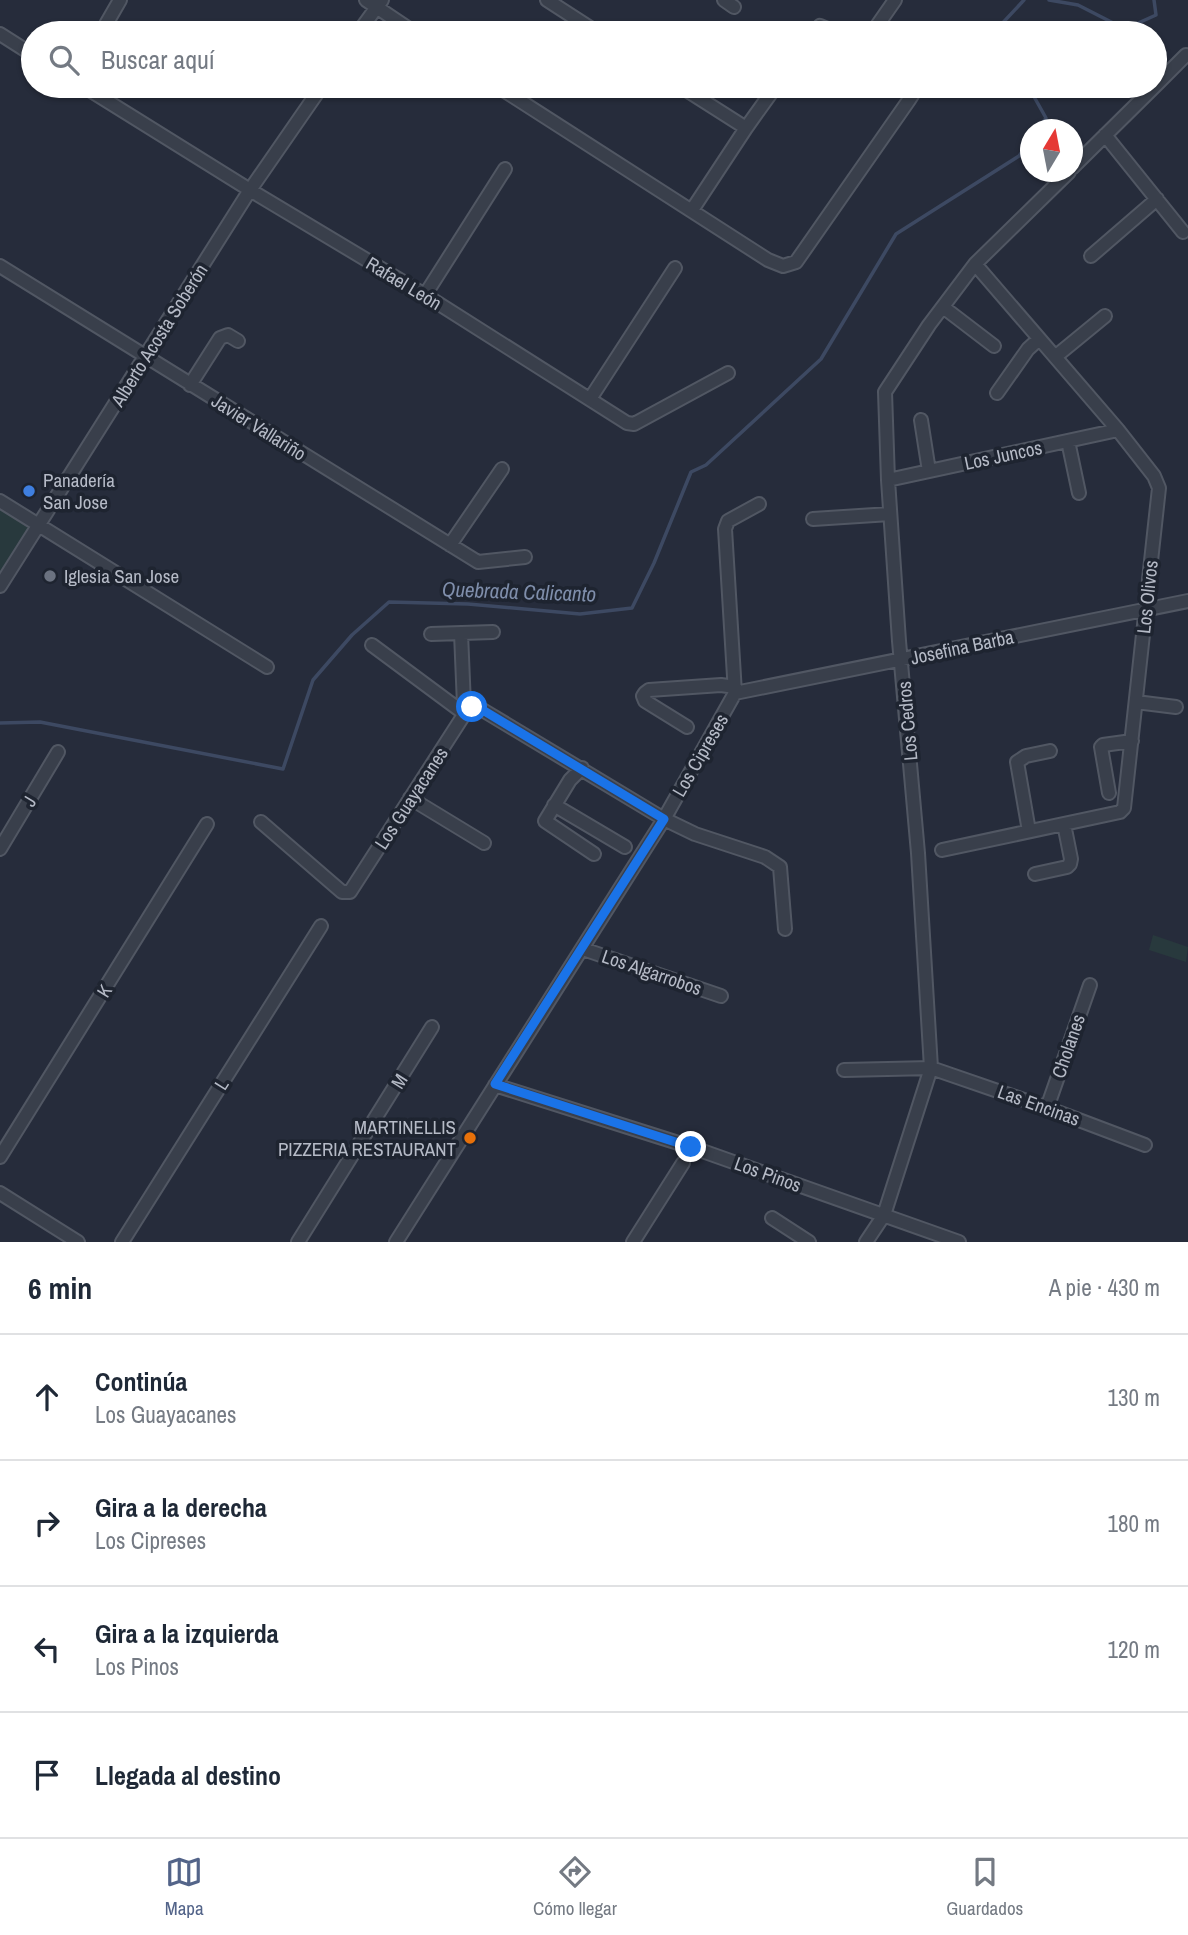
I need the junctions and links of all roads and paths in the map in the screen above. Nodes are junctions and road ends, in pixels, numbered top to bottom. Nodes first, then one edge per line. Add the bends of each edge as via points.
1 (120, 0) edge
2 (547, 0) edge
3 (895, 0) edge
4 (375, 2) edge
5 (108, 21) edge
6 (365, 21) edge
7 (400, 21) edge
8 (579, 21) edge
9 (880, 21) edge
10 (0, 34) edge
11 (21, 47) edge
12 (1186, 55) dead end
13 (1167, 74) edge
14 (101, 98) edge
15 (314, 98) edge
16 (516, 98) edge
17 (699, 98) edge
18 (767, 98) edge
19 (910, 98) edge
20 (1143, 98) edge
21 (746, 128) junction
22 (1105, 135) junction
23 (1083, 158) edge
24 (505, 169) dead end
25 (1059, 182) edge
26 (250, 190) junction
27 (1157, 200) junction
28 (692, 210) junction
29 (1183, 232) dead end
30 (1091, 256) dead end
31 (975, 264) junction
32 (0, 266) edge
33 (675, 268) dead end
34 (425, 295) junction
35 (943, 307) junction
36 (1105, 316) dead end
37 (1039, 339) junction
38 (238, 341) dead end
39 (994, 346) dead end
40 (145, 357) junction
41 (1055, 357) junction
42 (727, 373) dead end
43 (190, 385) junction
44 (997, 393) dead end
45 (590, 399) junction
46 (921, 420) dead end
47 (1118, 430) junction
48 (1068, 441) junction
49 (502, 469) dead end
50 (929, 471) junction
51 (888, 480) junction
52 (1079, 493) dead end
53 (0, 501) edge
54 (759, 505) dead end
55 (890, 514) junction
56 (813, 519) dead end
57 (39, 526) junction
58 (450, 545) junction
59 (525, 557) dead end
60 (0, 586) edge
61 (1188, 601) edge
62 (1146, 608) junction
63 (492, 632) dead end
64 (431, 634) dead end
65 (461, 634) junction
66 (372, 645) dead end
67 (902, 659) junction
68 (267, 667) dead end
69 (735, 690) junction
70 (1136, 702) junction
71 (1177, 706) dead end
72 (464, 709) junction
73 (687, 727) dead end
74 (1132, 741) junction
75 (1050, 751) dead end
76 (58, 752) dead end
77 (582, 768) junction
78 (1109, 793) dead end
79 (410, 797) junction
80 (554, 805) junction
81 (664, 819) junction
82 (261, 822) dead end
83 (207, 824) dead end
84 (1064, 824) junction
85 (1030, 831) junction
86 (484, 844) dead end
87 (625, 847) dead end
88 (0, 849) edge
89 (942, 850) dead end
90 (594, 854) dead end
91 (1035, 874) dead end
92 (321, 926) dead end
93 (785, 929) dead end
94 (583, 949) junction
95 (1090, 985) dead end
96 (721, 996) dead end
97 (432, 1027) dead end
98 (931, 1068) junction
99 (844, 1070) dead end
100 (495, 1084) junction
101 (1047, 1108) junction
102 (1146, 1145) dead end
103 (0, 1157) edge
104 (683, 1163) dead end
105 (0, 1192) edge
106 (884, 1215) junction
107 (772, 1218) dead end
108 (78, 1242) edge
109 (122, 1242) edge
110 (298, 1242) edge
111 (396, 1242) edge
112 (633, 1242) edge
113 (809, 1242) edge
114 (866, 1242) edge
115 (959, 1242) edge

1 - 5 street
2 - 8 street
3 - 9 street
4 - 6 street
4 - 7 street
10 - 11 street
12 - 13 street
14 - 26 street, Rafael León
15 - 26 street, Alberto Acosta Soberón
16 - 28 street
17 - 21 street
18 - 21 street
19 - 28 street via 796,262 783,266 768,260
20 - 22 street
21 - 28 street
22 - 23 street
22 - 27 street
24 - 34 street
25 - 31 street, Los Cedros
26 - 34 street, Rafael León
26 - 40 street, Alberto Acosta Soberón
27 - 29 street
27 - 30 street
31 - 35 street, Los Cedros
31 - 37 street, Los Olivos
32 - 40 street, Javier Vallariño
33 - 45 street
34 - 45 street, Rafael León
35 - 39 street
35 - 51 street, Los Cedros via 885,392
36 - 41 street
37 - 41 street, Los Olivos
37 - 44 street
38 - 43 street via 228,335 220,338
40 - 43 street, Javier Vallariño
40 - 57 street, Alberto Acosta Soberón
41 - 47 street, Los Olivos
42 - 45 street, Rafael León via 634,424
43 - 58 street, Javier Vallariño
46 - 50 street
47 - 48 street, Los Juncos
47 - 62 street, Los Olivos via 1158,484
48 - 50 street, Los Juncos
48 - 52 street
49 - 58 street
50 - 51 street, Los Juncos
51 - 55 street, Los Cedros
53 - 57 street
54 - 69 street via 728,521 725,529
55 - 56 street
55 - 67 street, Los Cedros
57 - 60 street, Alberto Acosta Soberón
57 - 68 street
58 - 59 street, Javier Vallariño via 481,563
61 - 62 street, Josefina Barba
62 - 67 street, Josefina Barba
62 - 70 street, Los Olivos
63 - 65 street
64 - 65 street
65 - 72 street
66 - 72 street
67 - 69 street, Josefina Barba
67 - 98 street, Los Cedros
69 - 73 street, Josefina Barba via 721,685 645,693 645,701
69 - 81 street, Los Cipreses
70 - 71 street
70 - 74 street, Los Olivos
72 - 77 street via 481,709
72 - 79 street, Los Guayacanes
74 - 78 street via 1101,747
74 - 84 street, Los Olivos via 1124,808
75 - 85 street via 1017,762
76 - 88 street, J
77 - 80 street
77 - 81 street
79 - 82 street, Los Guayacanes via 348,893
79 - 86 street
80 - 87 street
80 - 90 street via 545,821
81 - 93 street via 765,857 780,867
81 - 94 street, Los Cipreses
83 - 103 street, K
84 - 85 street, Los Olivos
84 - 91 street via 1070,864
85 - 89 street, Los Olivos
92 - 109 street, L
94 - 96 street, Los Algarrobos
94 - 100 street, Los Cipreses
95 - 101 street, Cholanes
97 - 110 street, M
98 - 99 street
98 - 101 street, Las Encinas
98 - 106 street, Los Cedros
100 - 106 street, Los Pinos
100 - 111 street, Los Cipreses
101 - 102 street, Las Encinas
104 - 112 street
105 - 108 street
106 - 114 street, Los Cedros
106 - 115 street, Los Pinos
107 - 113 street

